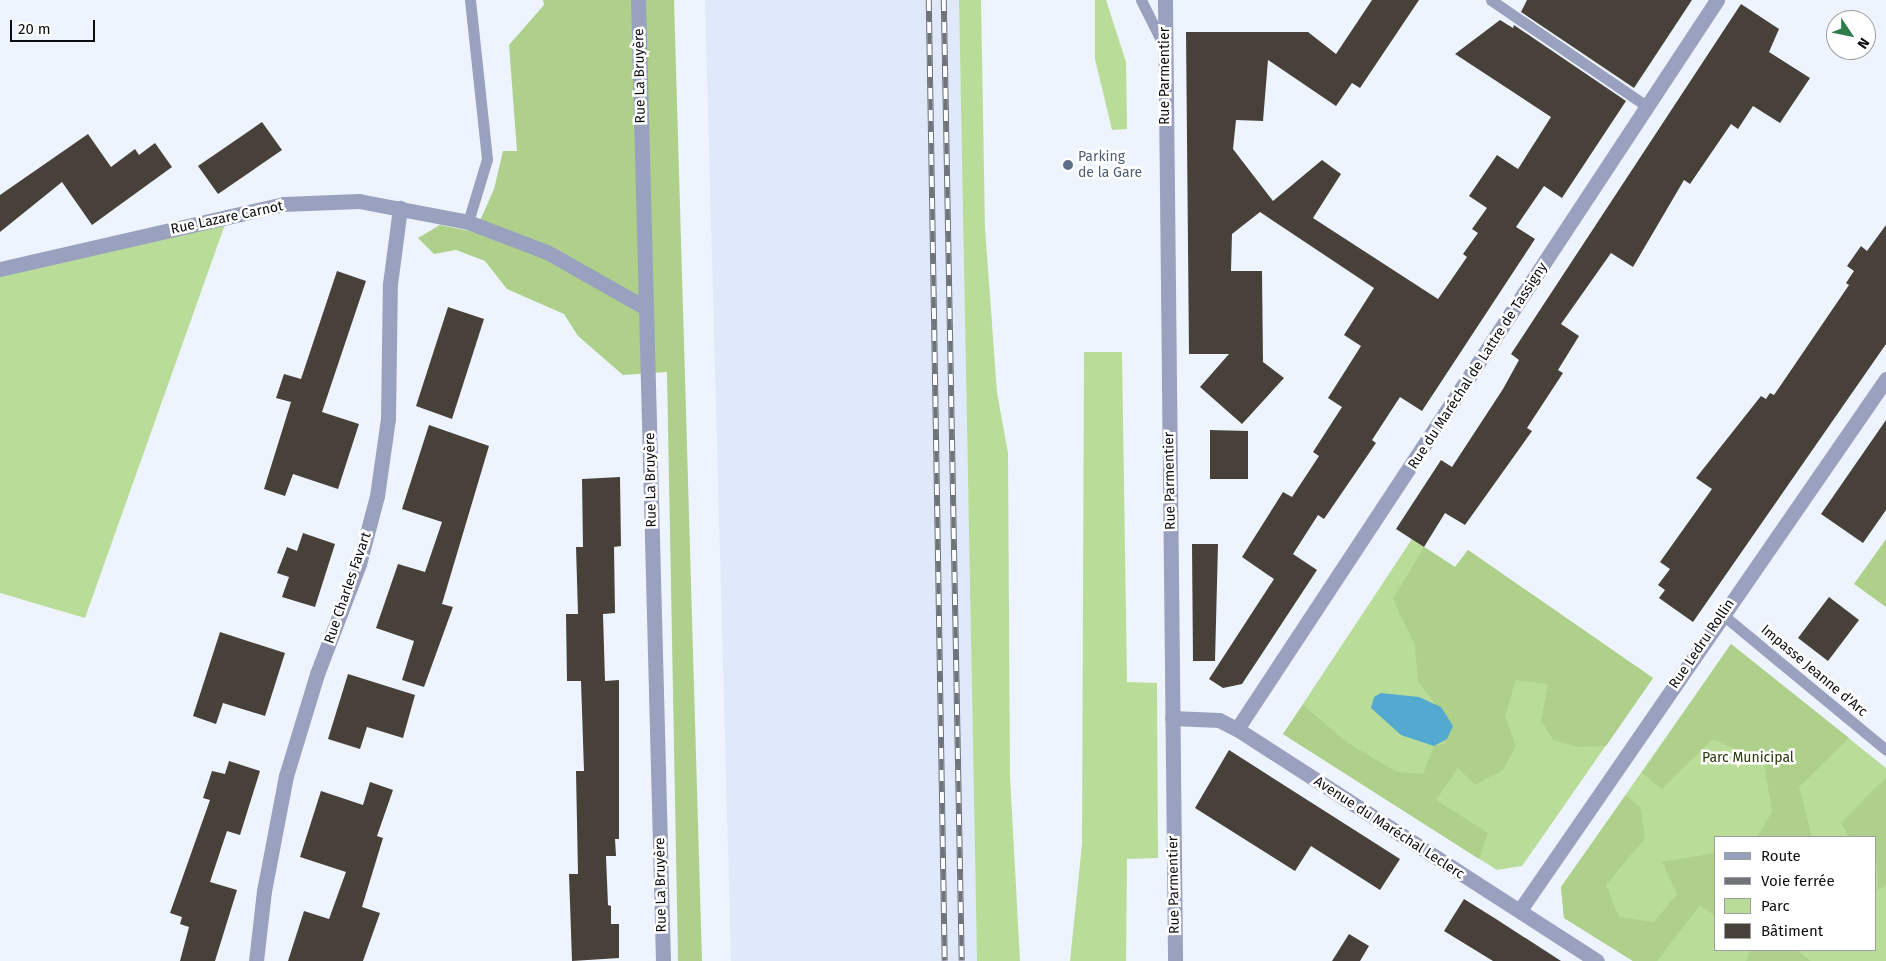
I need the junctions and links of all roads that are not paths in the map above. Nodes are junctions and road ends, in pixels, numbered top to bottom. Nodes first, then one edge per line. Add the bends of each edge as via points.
1 (470, 0) edge
2 (638, 0) edge
3 (1141, 0) edge
4 (1165, 0) edge
5 (1491, 0) edge
6 (1717, 0) edge
7 (1165, 48) junction
8 (1648, 107) junction
9 (400, 208) junction
10 (468, 222) junction
11 (0, 269) edge
12 (646, 308) junction
13 (1886, 379) edge
14 (1723, 615) junction
15 (1172, 718) junction
16 (1237, 729) junction
17 (1886, 750) edge
18 (1520, 910) junction
19 (256, 961) edge
20 (663, 961) edge
21 (1175, 961) edge
22 (1597, 961) edge

1 - 10 lane via 487,159
2 - 12 street, Rue La Bruyère
3 - 7 lane
4 - 7 street, Rue Parmentier
5 - 8 lane
6 - 8 street, Rue du Maréchal de Lattre de Tassigny
7 - 15 street, Rue Parmentier
8 - 16 street, Rue du Maréchal de Lattre de Tassigny
9 - 10 street, Rue Lazare Carnot
9 - 11 street, Rue Lazare Carnot via 359,201 283,204
9 - 19 street, Rue Charles Favart via 390,284 388,419 377,496 359,564 317,674 286,776 264,890
10 - 12 street, Rue Lazare Carnot via 547,252
12 - 20 street, Rue La Bruyère
13 - 14 street, Rue Ledru Rollin
14 - 17 lane, Impasse Jeanne d'Arc
14 - 18 street, Rue Ledru Rollin
15 - 16 street, Avenue du Maréchal Leclerc via 1219,720
15 - 21 street, Rue Parmentier
16 - 18 street, Avenue du Maréchal Leclerc
18 - 22 street, Avenue du Maréchal Leclerc

